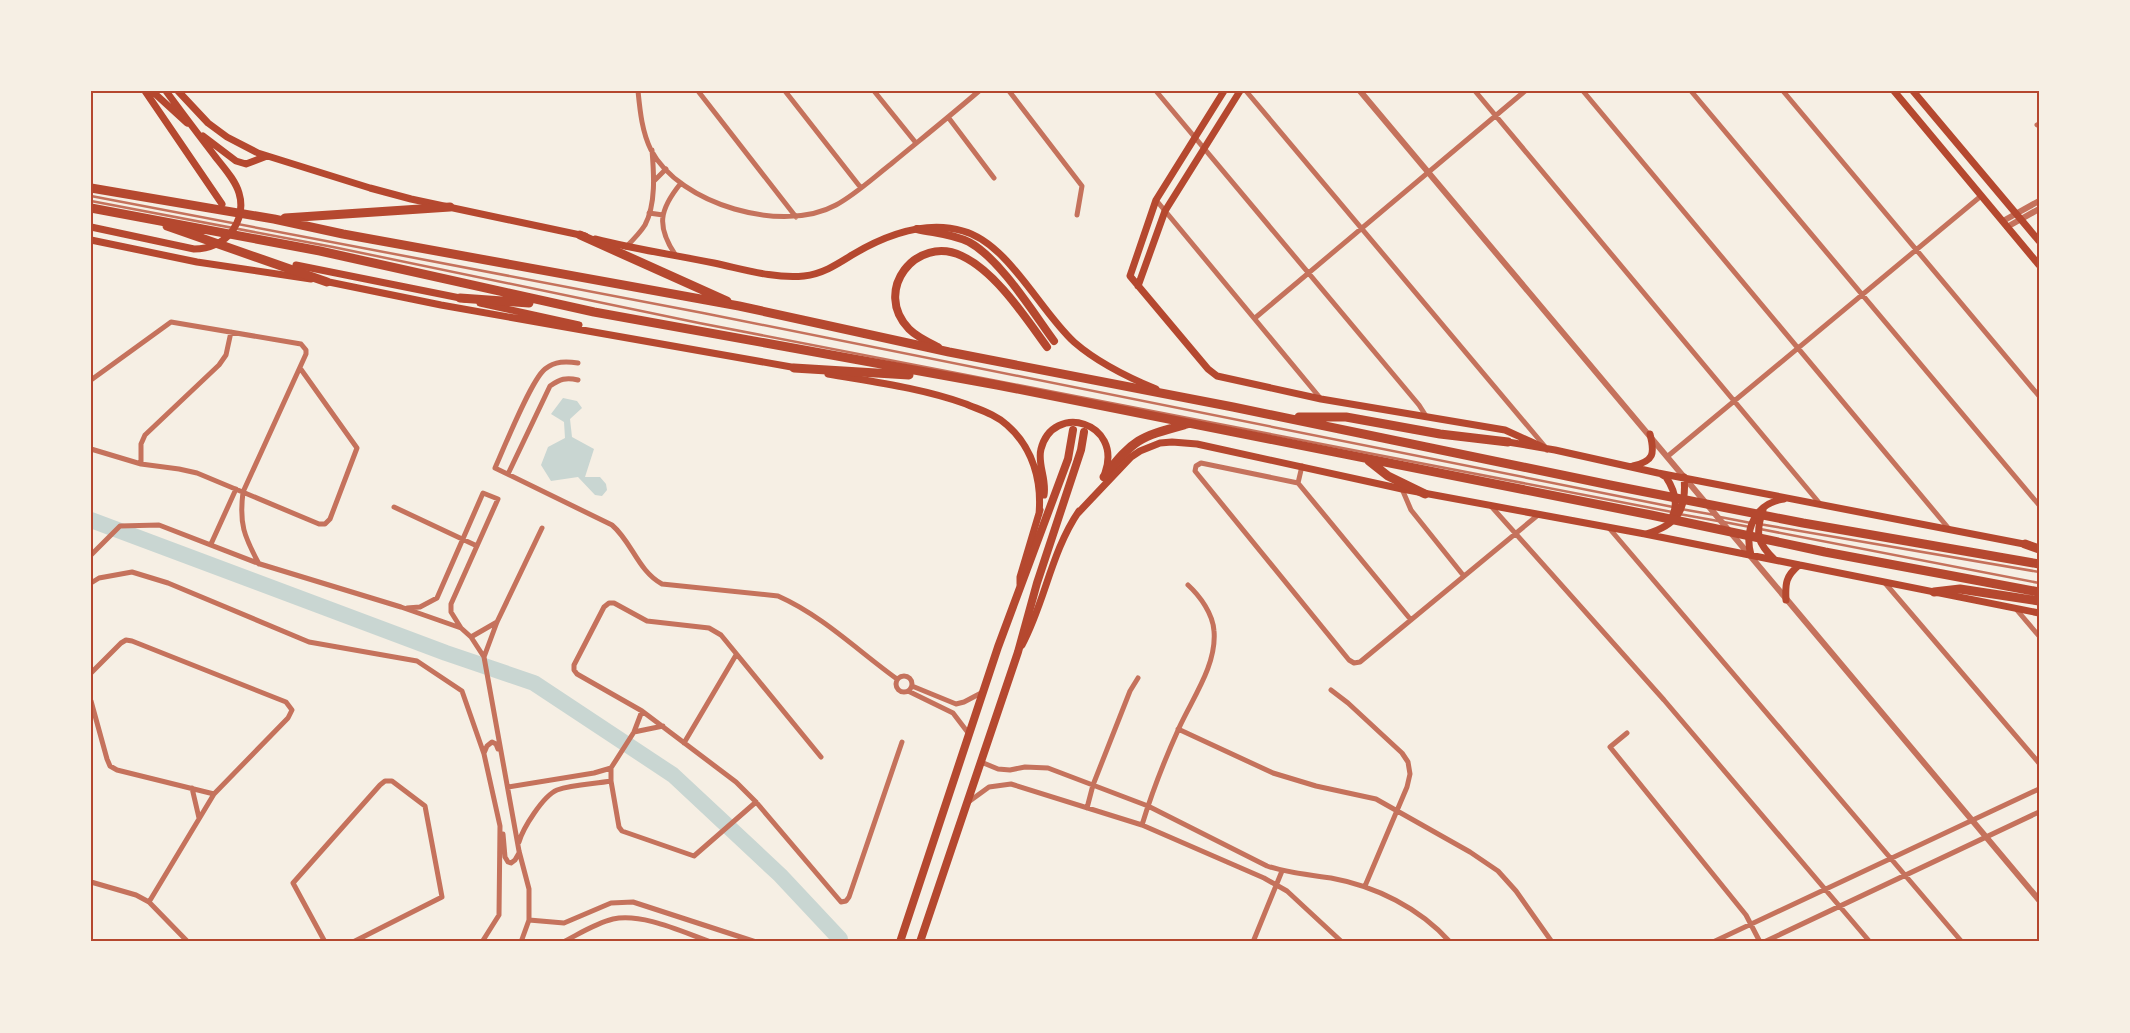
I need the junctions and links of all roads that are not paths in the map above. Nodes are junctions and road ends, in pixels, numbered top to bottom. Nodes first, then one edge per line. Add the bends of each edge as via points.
1 (145, 91) edge
2 (152, 91) edge
3 (166, 91) edge
4 (178, 91) edge
5 (638, 91) edge
6 (698, 91) edge
7 (785, 91) edge
8 (874, 91) edge
9 (979, 91) edge
10 (1010, 91) edge
11 (1156, 91) edge
12 (1224, 91) edge
13 (1240, 91) edge
14 (1246, 91) edge
15 (1360, 91) edge
16 (1476, 91) edge
17 (1525, 91) edge
18 (1583, 91) edge
19 (1691, 91) edge
20 (1783, 91) edge
21 (1894, 91) edge
22 (1912, 91) edge
23 (972, 93) edge
24 (1496, 116) junction
25 (948, 117) junction
26 (1195, 138) junction
27 (916, 143) junction
28 (1204, 149) junction
29 (652, 150) junction
30 (267, 156) junction
31 (666, 170) junction
32 (1428, 173) junction
33 (994, 178) dead end
34 (655, 180) junction
35 (682, 183) junction
36 (91, 188) edge
37 (861, 188) junction
38 (91, 196) edge
39 (1981, 196) junction
40 (1156, 200) junction
41 (91, 201) edge
42 (2039, 201) edge
43 (222, 204) dead end
44 (450, 207) junction
45 (91, 208) edge
46 (2039, 209) edge
47 (1165, 211) junction
48 (649, 213) junction
49 (663, 215) junction
50 (1076, 215) dead end
51 (139, 216) junction
52 (2018, 216) junction
53 (796, 217) junction
54 (274, 219) junction
55 (2005, 224) junction
56 (91, 227) edge
57 (917, 229) junction
58 (1361, 229) junction
59 (580, 235) junction
60 (91, 240) edge
61 (2039, 241) edge
62 (626, 246) junction
63 (1916, 250) junction
64 (676, 256) junction
65 (296, 265) dead end
66 (2039, 265) edge
67 (1308, 274) junction
68 (327, 282) junction
69 (1138, 286) junction
70 (1862, 296) junction
71 (460, 298) junction
72 (739, 306) junction
73 (594, 312) junction
74 (1255, 318) junction
75 (231, 332) junction
76 (617, 337) junction
77 (1054, 341) dead end
78 (1047, 347) dead end
79 (1799, 348) junction
80 (949, 352) junction
81 (578, 363) dead end
82 (300, 368) junction
83 (794, 368) junction
84 (947, 376) junction
85 (91, 380) edge
86 (578, 380) dead end
87 (1164, 393) junction
88 (2039, 396) edge
89 (1321, 399) junction
90 (1736, 401) junction
91 (1426, 416) junction
92 (1281, 417) junction
93 (1188, 424) junction
94 (1074, 430) dead end
95 (1084, 432) dead end
96 (1650, 434) junction
97 (1508, 442) joint
98 (91, 449) edge
99 (1547, 449) junction
100 (1668, 456) junction
101 (1367, 460) junction
102 (141, 464) junction
103 (1302, 466) junction
104 (1629, 467) junction
105 (1658, 473) junction
106 (508, 474) junction
107 (1104, 477) junction
108 (1684, 477) junction
109 (1298, 483) junction
110 (236, 489) junction
111 (1402, 489) junction
112 (243, 492) junction
113 (1425, 494) junction
114 (1787, 499) junction
115 (1490, 505) junction
116 (1821, 506) junction
117 (2039, 506) edge
118 (394, 507) dead end
119 (1764, 507) junction
120 (1078, 513) junction
121 (1039, 514) junction
122 (1538, 515) junction
123 (1669, 524) junction
124 (1609, 527) junction
125 (542, 528) dead end
126 (1950, 530) junction
127 (1515, 533) junction
128 (1645, 534) junction
129 (462, 539) junction
130 (211, 544) junction
131 (2025, 544) joint
132 (477, 546) junction
133 (2039, 548) edge
134 (91, 555) edge
135 (1750, 555) junction
136 (1776, 560) junction
137 (260, 564) junction
138 (2039, 564) edge
139 (1799, 565) junction
140 (2039, 572) edge
141 (1463, 575) junction
142 (91, 581) edge
143 (1884, 582) junction
144 (2039, 583) edge
145 (1188, 585) dead end
146 (1020, 587) junction
147 (1934, 592) junction
148 (2039, 592) edge
149 (1786, 600) junction
150 (2039, 601) edge
151 (401, 607) junction
152 (2016, 608) junction
153 (2039, 613) edge
154 (1411, 620) junction
155 (498, 622) junction
156 (461, 628) junction
157 (2039, 636) edge
158 (471, 637) junction
159 (1018, 652) junction
160 (736, 655) junction
161 (485, 659) junction
162 (91, 673) edge
163 (1138, 678) dead end
164 (897, 679) junction
165 (912, 686) junction
166 (1331, 690) dead end
167 (908, 691) junction
168 (983, 692) junction
169 (91, 701) edge
170 (956, 704) junction
171 (642, 712) junction
172 (952, 713) junction
173 (663, 726) junction
174 (1178, 729) junction
175 (634, 732) junction
176 (1627, 733) dead end
177 (969, 734) junction
178 (902, 742) dead end
179 (684, 743) junction
180 (484, 754) junction
181 (821, 757) dead end
182 (981, 762) junction
183 (2039, 763) edge
184 (611, 768) junction
185 (505, 771) junction
186 (611, 781) junction
187 (1094, 785) junction
188 (508, 787) junction
189 (192, 788) junction
190 (2039, 789) edge
191 (214, 794) junction
192 (756, 802) junction
193 (967, 803) junction
194 (1148, 806) junction
195 (1087, 808) junction
196 (1397, 812) junction
197 (2039, 812) edge
198 (200, 818) junction
199 (1972, 821) junction
200 (1142, 825) junction
201 (500, 826) junction
202 (1986, 837) junction
203 (518, 845) junction
204 (519, 851) junction
205 (1891, 859) junction
206 (1282, 871) junction
207 (1905, 875) junction
208 (91, 882) edge
209 (1275, 884) junction
210 (1365, 886) junction
211 (1825, 889) junction
212 (2039, 900) edge
213 (149, 902) junction
214 (1839, 906) junction
215 (529, 920) junction
216 (1751, 923) junction
217 (747, 940) edge
218 (1774, 940) edge
219 (188, 942) edge
220 (324, 942) edge
221 (353, 942) edge
222 (482, 942) edge
223 (521, 942) edge
224 (563, 942) edge
225 (711, 942) edge
226 (756, 942) edge
227 (900, 942) edge
228 (920, 942) edge
229 (1253, 942) edge
230 (1342, 942) edge
231 (1450, 942) edge
232 (1552, 942) edge
233 (1713, 942) edge
234 (1762, 942) edge
235 (1870, 942) edge
236 (1962, 942) edge

1 - 43 main road
2 - 30 main road via 179,118 236,161 246,164
3 - 56 main road via 235,183 241,200 237,222 222,241 194,249
4 - 30 main road via 217,131
5 - 29 street via 642,125
6 - 53 street
7 - 37 street
8 - 27 street
9 - 23 street
10 - 50 street via 1082,186
11 - 26 street
12 - 26 main road
13 - 28 main road
14 - 58 street
15 - 32 street
16 - 24 street
17 - 24 street
18 - 79 street
19 - 70 street
20 - 63 street
21 - 39 main road
22 - 52 main road
23 - 25 street
24 - 32 street
24 - 90 street
25 - 27 street
25 - 33 street
26 - 28 street
26 - 40 main road
27 - 37 street
28 - 47 main road
28 - 67 street
29 - 31 street
29 - 34 street
30 - 44 main road via 411,199
31 - 34 street
31 - 35 street
32 - 58 street
32 - 96 street
34 - 48 street
35 - 49 street via 670,198
35 - 53 street via 714,203 754,213
36 - 54 highway
37 - 53 street via 836,205
38 - 140 lane via 704,313 1673,508
39 - 55 main road
39 - 63 street
40 - 47 street
40 - 69 main road via 1130,276
41 - 144 lane via 333,247 699,323
42 - 52 street
44 - 54 highway
44 - 59 main road
45 - 51 highway
46 - 52 street
47 - 69 main road
47 - 74 street
48 - 49 street
48 - 62 street via 645,225
49 - 64 street via 665,237
51 - 68 highway
51 - 73 highway via 320,251
52 - 55 street
52 - 61 main road
54 - 72 highway
55 - 66 main road
57 - 64 main road via 876,242 831,268 805,276 770,275
57 - 77 main road via 970,242 992,260
57 - 87 main road via 949,228 976,235 1006,261 1061,328 1088,353 1127,377
58 - 67 street
58 - 99 street
59 - 62 main road
59 - 72 highway
60 - 68 main road via 197,262
62 - 64 main road
63 - 70 street
63 - 88 street
65 - 71 main road
67 - 74 street
67 - 91 street
68 - 76 main road
69 - 89 main road via 1208,369 1221,377
70 - 79 street
70 - 117 street
71 - 73 highway via 525,302
71 - 76 main road
72 - 80 highway
73 - 84 highway
74 - 89 street
75 - 82 street via 301,344 306,350
75 - 85 street via 171,322
75 - 102 street via 226,356 220,365 145,435 141,444
76 - 83 main road
78 - 80 main road via 982,269 962,256 940,251 928,253 909,265 895,286 894,297 897,310 909,329 922,340
79 - 90 street
79 - 126 street
80 - 87 highway
81 - 106 street via 565,361 554,364 538,376 495,468
82 - 112 street
82 - 112 street via 357,448 330,519 319,524
83 - 84 highway
83 - 121 main road via 942,396 994,416 1014,432 1032,459 1040,488
84 - 93 highway
86 - 106 street via 568,378 550,386
87 - 92 highway
89 - 91 main road
90 - 100 street
90 - 116 street
91 - 99 main road via 1505,430
92 - 97 highway via 1346,417
92 - 138 highway via 1803,523
93 - 101 highway
93 - 107 highway via 1135,442 1121,454
94 - 146 main road via 1068,460
95 - 159 main road via 1079,456 1036,583
96 - 100 street
96 - 104 main road via 1651,457
97 - 99 main road
98 - 102 street
99 - 104 main road
100 - 108 street
101 - 113 highway via 1388,476
101 - 148 highway
102 - 110 street via 179,468
103 - 109 street
103 - 111 main road
103 - 120 main road via 1197,444 1160,443 1131,457
104 - 105 main road
105 - 108 main road
105 - 123 main road via 1666,477 1674,494 1676,510
106 - 164 street via 612,524 622,533 644,569 662,584 778,596 834,629
107 - 120 main road
107 - 121 main road via 1108,452 1099,432 1079,422 1057,427 1040,450 1045,484
108 - 114 main road
108 - 123 main road via 1683,505
108 - 135 street
109 - 154 street
109 - 154 street via 1201,463 1195,471 1349,660 1360,662
110 - 112 street
110 - 130 street
111 - 113 main road
111 - 141 street via 1410,510
112 - 137 street via 242,528
113 - 115 main road
114 - 116 main road
114 - 119 main road
115 - 122 main road
115 - 127 street
116 - 126 main road
118 - 129 street
119 - 135 main road via 1750,527
119 - 136 main road via 1758,534 1766,551
120 - 159 main road via 1056,554 1029,631
121 - 146 main road via 1020,577
122 - 124 main road
122 - 127 street
123 - 128 main road
124 - 128 main road
124 - 205 street
125 - 155 street
126 - 131 main road
127 - 141 street
127 - 211 street via 1664,700
128 - 135 main road
129 - 132 street
129 - 132 street via 483,493 498,499
129 - 151 street via 437,598 420,607
130 - 134 street via 159,524 120,526
130 - 137 street
131 - 133 highway
132 - 156 street via 451,604 451,612
135 - 136 main road
135 - 149 street
136 - 139 main road
137 - 151 street
139 - 143 main road
139 - 149 main road via 1789,573 1785,583
141 - 154 street
142 - 180 street via 132,572 168,583 309,642 417,661 462,691
143 - 147 main road
143 - 183 street
145 - 174 street via 1198,594 1214,631 1208,665
146 - 168 main road
147 - 150 highway via 1960,589
147 - 152 main road
149 - 199 street
151 - 156 street
152 - 153 main road
152 - 157 street
155 - 158 street
155 - 161 street
156 - 158 street
158 - 161 street
159 - 182 main road
160 - 171 street via 715,630 647,621 609,603 604,607 574,670
160 - 179 street
160 - 181 street
161 - 185 street
162 - 191 street via 126,640 286,702 292,710 288,718
163 - 187 street
164 - 165 street via 907,676
164 - 167 street via 898,690
165 - 167 street
165 - 170 street
166 - 196 street via 1348,702 1408,762 1410,774
167 - 172 street
168 - 170 street
168 - 177 main road
169 - 189 street via 110,766
170 - 172 street
171 - 173 street
171 - 175 street
172 - 177 street
173 - 175 street
173 - 179 street
174 - 194 street
174 - 196 street via 1273,773 1376,798
175 - 184 street
176 - 216 street via 1610,747
177 - 227 main road
178 - 192 street via 846,901 841,902
179 - 192 street via 736,782
180 - 185 street via 486,746 494,742
180 - 201 street
182 - 187 street via 1010,770 1048,768
182 - 193 main road
184 - 186 street
184 - 188 street
185 - 188 street
186 - 192 street via 619,827 628,834 694,856
186 - 203 street via 558,790 549,795 522,832
187 - 194 street
187 - 195 street
188 - 203 street
189 - 191 street
189 - 198 street
190 - 199 street
191 - 198 street
193 - 195 street via 989,787 1011,784
193 - 228 main road
194 - 200 street
194 - 206 street
195 - 200 street
196 - 210 street
196 - 232 street via 1498,871 1516,890
197 - 202 street
198 - 213 street
199 - 202 street
199 - 205 street
200 - 209 street
201 - 204 street via 508,862 515,860
201 - 222 street via 499,915
202 - 207 street
202 - 212 street
203 - 204 street
204 - 215 street via 529,889
205 - 207 street
205 - 211 street
206 - 209 street
206 - 210 street
207 - 214 street
207 - 236 street
208 - 213 street
209 - 229 street
209 - 230 street via 1287,891
210 - 231 street via 1398,901
211 - 214 street
211 - 216 street
213 - 219 street
214 - 218 street
214 - 235 street
215 - 217 street via 564,923 611,903 633,902
215 - 223 street
216 - 233 street
216 - 234 street
217 - 226 street
218 - 234 street
220 - 221 street via 292,883 380,784 392,780 425,806 442,897
224 - 225 street via 600,924 624,918 649,921

